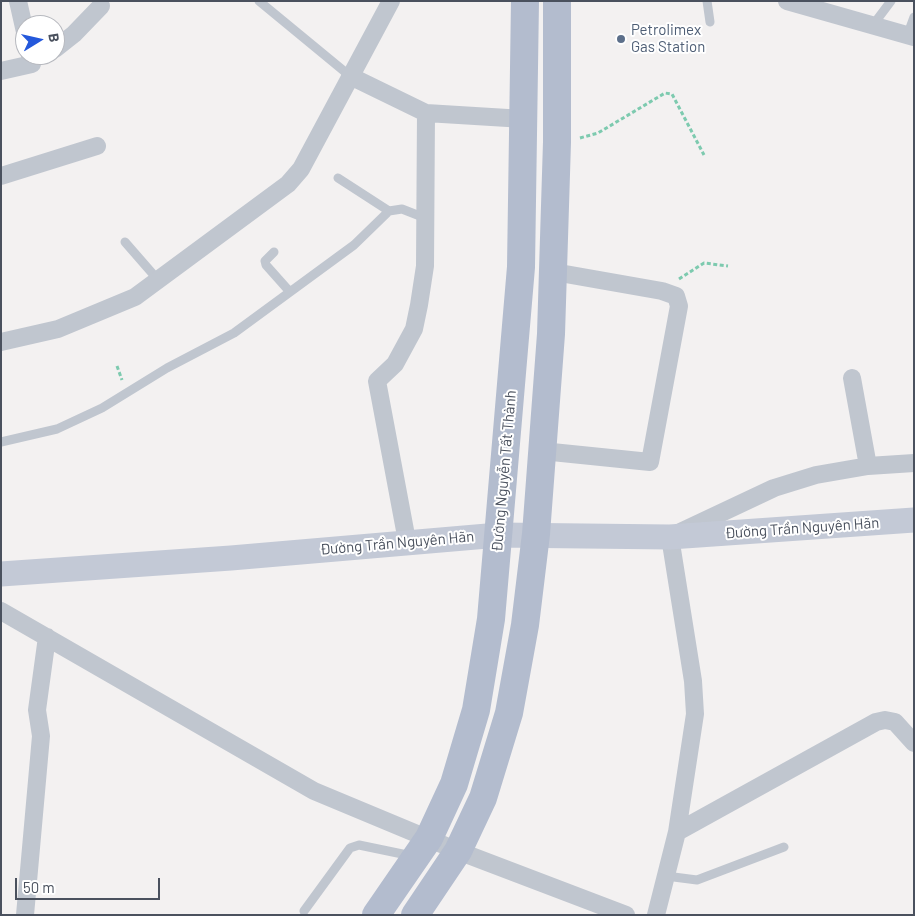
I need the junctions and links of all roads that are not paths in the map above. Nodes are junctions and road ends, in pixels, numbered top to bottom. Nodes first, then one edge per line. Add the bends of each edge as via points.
1 (18, 1) edge
2 (391, 1) edge
3 (525, 1) edge
4 (557, 1) edge
5 (708, 1) edge
6 (787, 1) edge
7 (891, 1) edge
8 (260, 2) edge
9 (101, 6) dead end
10 (21, 15) edge
11 (914, 17) edge
12 (710, 22) dead end
13 (873, 25) junction
14 (910, 36) edge
15 (65, 41) edge
16 (17, 65) edge
17 (1, 71) edge
18 (350, 76) junction
19 (426, 113) junction
20 (524, 119) junction
21 (97, 146) dead end
22 (1, 176) edge
23 (338, 178) dead end
24 (389, 211) junction
25 (425, 218) junction
26 (125, 242) dead end
27 (274, 252) dead end
28 (554, 272) junction
29 (159, 281) junction
30 (290, 292) junction
31 (1, 342) edge
32 (852, 378) dead end
33 (1, 442) edge
34 (542, 451) junction
35 (914, 463) edge
36 (868, 466) junction
37 (914, 520) edge
38 (536, 534) junction
39 (499, 535) junction
40 (670, 537) junction
41 (407, 541) junction
42 (1, 574) edge
43 (1, 611) edge
44 (47, 637) junction
45 (914, 743) edge
46 (677, 832) junction
47 (784, 847) dead end
48 (423, 848) junction
49 (458, 851) junction
50 (666, 876) junction
51 (304, 911) dead end
52 (25, 915) edge
53 (376, 915) edge
54 (415, 915) edge
55 (626, 915) edge
56 (656, 915) edge

1 - 10 street
2 - 18 street
3 - 20 main road, Đường Nguyễn Tất Thành
4 - 28 main road
5 - 12 lane
6 - 13 street
7 - 13 lane
8 - 18 lane
9 - 15 street
11 - 14 lane
13 - 14 street
16 - 17 street
18 - 19 street
18 - 29 street via 302,169 288,184
19 - 20 street
19 - 25 street
20 - 39 main road, Đường Nguyễn Tất Thành via 522,267
21 - 22 street
23 - 24 lane
24 - 25 lane via 402,209
24 - 30 lane via 354,244
25 - 41 street via 425,266 414,329 395,364 377,381
26 - 29 lane
27 - 30 lane via 265,261 266,266
28 - 34 main road
28 - 34 street via 662,290 676,296 679,306 650,462
29 - 31 street via 135,298 58,329
30 - 33 lane via 234,333 166,368 102,408 57,429
32 - 36 street
34 - 38 main road
35 - 36 street
36 - 40 street via 816,475 774,488
37 - 40 street, Đường Trần Nguyên Hãn
38 - 39 street, Đường Trần Nguyên Hãn
38 - 40 street, Đường Trần Nguyên Hãn
38 - 49 main road via 525,625 509,713 483,798
39 - 41 street, Đường Trần Nguyên Hãn
39 - 48 main road, Đường Nguyễn Tất Thành via 491,619 476,710 454,784
40 - 46 street via 693,681 695,714
41 - 42 street, Đường Trần Nguyên Hãn via 231,558
43 - 44 street
44 - 48 street via 314,791
44 - 52 street via 37,710 41,736
45 - 46 street via 895,722 876,722
46 - 50 street
47 - 50 lane via 697,880
48 - 49 street
48 - 51 lane via 359,845 350,848
48 - 53 main road, Đường Nguyễn Tất Thành
49 - 54 main road
49 - 55 street
50 - 56 street

